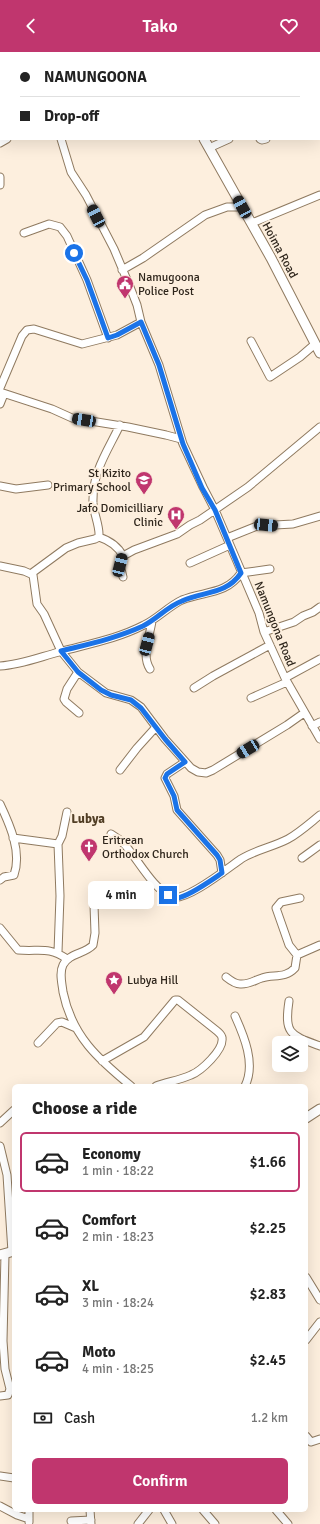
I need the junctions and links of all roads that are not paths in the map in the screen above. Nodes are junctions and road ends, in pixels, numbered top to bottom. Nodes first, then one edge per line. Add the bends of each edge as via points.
1 (61, 140) edge
2 (205, 140) edge
3 (227, 140) edge
4 (209, 148) junction
5 (0, 178) edge
6 (0, 185) edge
7 (320, 194) edge
8 (242, 207) junction
9 (252, 223) junction
10 (24, 233) dead end
11 (122, 270) junction
12 (141, 322) junction
13 (108, 338) junction
14 (251, 341) dead end
15 (316, 344) junction
16 (320, 353) edge
17 (1, 391) edge
18 (0, 404) edge
19 (120, 425) junction
20 (320, 427) edge
21 (183, 444) junction
22 (48, 485) dead end
23 (0, 486) edge
24 (215, 510) junction
25 (320, 516) edge
26 (99, 537) junction
27 (228, 542) junction
28 (123, 556) junction
29 (190, 563) dead end
30 (0, 566) edge
31 (270, 569) dead end
32 (32, 573) junction
33 (241, 573) junction
34 (123, 578) dead end
35 (320, 607) edge
36 (152, 620) junction
37 (264, 632) junction
38 (270, 645) junction
39 (61, 651) junction
40 (320, 658) edge
41 (0, 667) edge
42 (150, 669) dead end
43 (78, 672) junction
44 (286, 680) junction
45 (194, 688) dead end
46 (251, 698) dead end
47 (79, 713) dead end
48 (304, 713) junction
49 (320, 722) edge
50 (312, 726) junction
51 (156, 727) junction
52 (320, 739) edge
53 (185, 762) junction
54 (120, 770) dead end
55 (0, 804) edge
56 (67, 812) dead end
57 (320, 815) edge
58 (111, 834) dead end
59 (13, 838) junction
60 (58, 844) junction
61 (320, 845) edge
62 (302, 858) dead end
63 (222, 873) junction
64 (0, 880) edge
65 (300, 898) dead end
66 (94, 905) dead end
67 (0, 928) edge
68 (320, 946) edge
69 (58, 952) junction
70 (297, 955) junction
71 (67, 959) junction
72 (226, 977) dead end
73 (289, 1001) dead end
74 (235, 1016) dead end
75 (76, 1028) junction
76 (38, 1043) dead end
77 (320, 1046) edge
78 (102, 1062) junction
79 (129, 1084) edge
80 (162, 1084) edge
81 (246, 1084) edge
82 (320, 1109) edge
83 (12, 1112) edge
84 (308, 1116) edge
85 (0, 1123) edge
86 (0, 1146) edge
87 (10, 1175) edge
88 (8, 1253) edge
89 (308, 1280) edge
90 (320, 1300) edge
91 (320, 1322) edge
92 (308, 1337) edge
93 (0, 1396) edge
94 (308, 1438) edge
95 (320, 1439) edge
96 (0, 1476) edge
97 (12, 1478) edge
98 (0, 1506) edge
99 (90, 1512) edge
100 (147, 1512) edge
101 (165, 1512) edge
102 (205, 1512) edge
103 (278, 1512) edge
104 (71, 1521) dead end
105 (29, 1522) edge
106 (91, 1522) edge
107 (138, 1524) edge
108 (172, 1524) edge
109 (215, 1524) edge
110 (288, 1524) edge

1 - 11 street, Namungona Road via 71,172 86,195
2 - 4 main road, Hoima Road
3 - 4 street
4 - 8 main road, Hoima Road
5 - 6 street
7 - 9 street
8 - 9 main road, Hoima Road
8 - 11 street via 227,207 205,215
9 - 15 main road, Hoima Road
10 - 13 street via 49,224 60,228 67,236 87,280
11 - 12 street, Namungona Road via 137,305
12 - 13 street
12 - 21 street, Namungona Road via 159,365
13 - 17 street via 82,344 34,329 27,330 22,336
14 - 15 street via 270,377
15 - 16 main road, Hoima Road
17 - 18 street
17 - 19 street via 72,418
19 - 21 street via 166,435 181,440
19 - 26 street via 99,465 94,488 93,503
20 - 24 street
21 - 24 street, Namungona Road via 202,488
22 - 23 street via 16,489
24 - 27 street, Namungona Road
24 - 28 street via 177,534
25 - 27 street via 293,524 257,526
26 - 28 street via 114,545
26 - 32 street via 66,548
27 - 29 street
27 - 33 street, Namungona Road
28 - 34 street via 120,565
30 - 32 street
31 - 33 street
32 - 39 street via 37,604
33 - 36 street via 236,581 227,587 183,600
33 - 37 street, Namungona Road via 259,613
35 - 37 street via 294,622
36 - 39 street via 115,637
36 - 42 street via 146,654
37 - 38 street, Namungona Road
38 - 44 street, Namungona Road
38 - 45 street
39 - 41 street
39 - 43 street
40 - 44 street
43 - 47 street via 64,699
43 - 51 street via 106,693 136,703
44 - 46 street
44 - 48 street, Namungona Road
48 - 50 street, Namungona Road
48 - 53 street via 206,773 198,772
49 - 50 street
50 - 52 street, Namungona Road
51 - 53 street
51 - 54 street
53 - 63 street via 165,778 174,796 177,810 217,855
55 - 59 street via 11,826
56 - 60 street
57 - 63 street via 289,838 254,852
58 - 63 street via 125,845 158,886 172,897 179,898
59 - 60 street
59 - 64 street via 15,873
60 - 69 street
61 - 62 street
65 - 70 street via 281,902 276,908 288,945
66 - 71 street via 94,945
67 - 69 street via 18,950
68 - 70 street
69 - 71 street
70 - 72 street via 295,968 287,974 264,977 245,984 236,984
71 - 75 street via 62,968 62,983 69,1014
73 - 77 street via 286,1021 288,1026 297,1036
74 - 81 street via 248,1053
75 - 76 street via 62,1022 57,1023
75 - 78 street
78 - 79 street
78 - 80 street via 144,1037 175,1000 178,1000 217,1031 222,1041 218,1051 199,1071
82 - 84 main road
83 - 85 street
86 - 87 street
87 - 88 street
88 - 93 street via 2,1341 10,1389 8,1395
89 - 90 street
91 - 92 street
94 - 95 street via 311,1442
96 - 97 street
98 - 105 street
99 - 106 street
100 - 107 street
101 - 108 street
102 - 109 street
103 - 110 street
104 - 106 street

